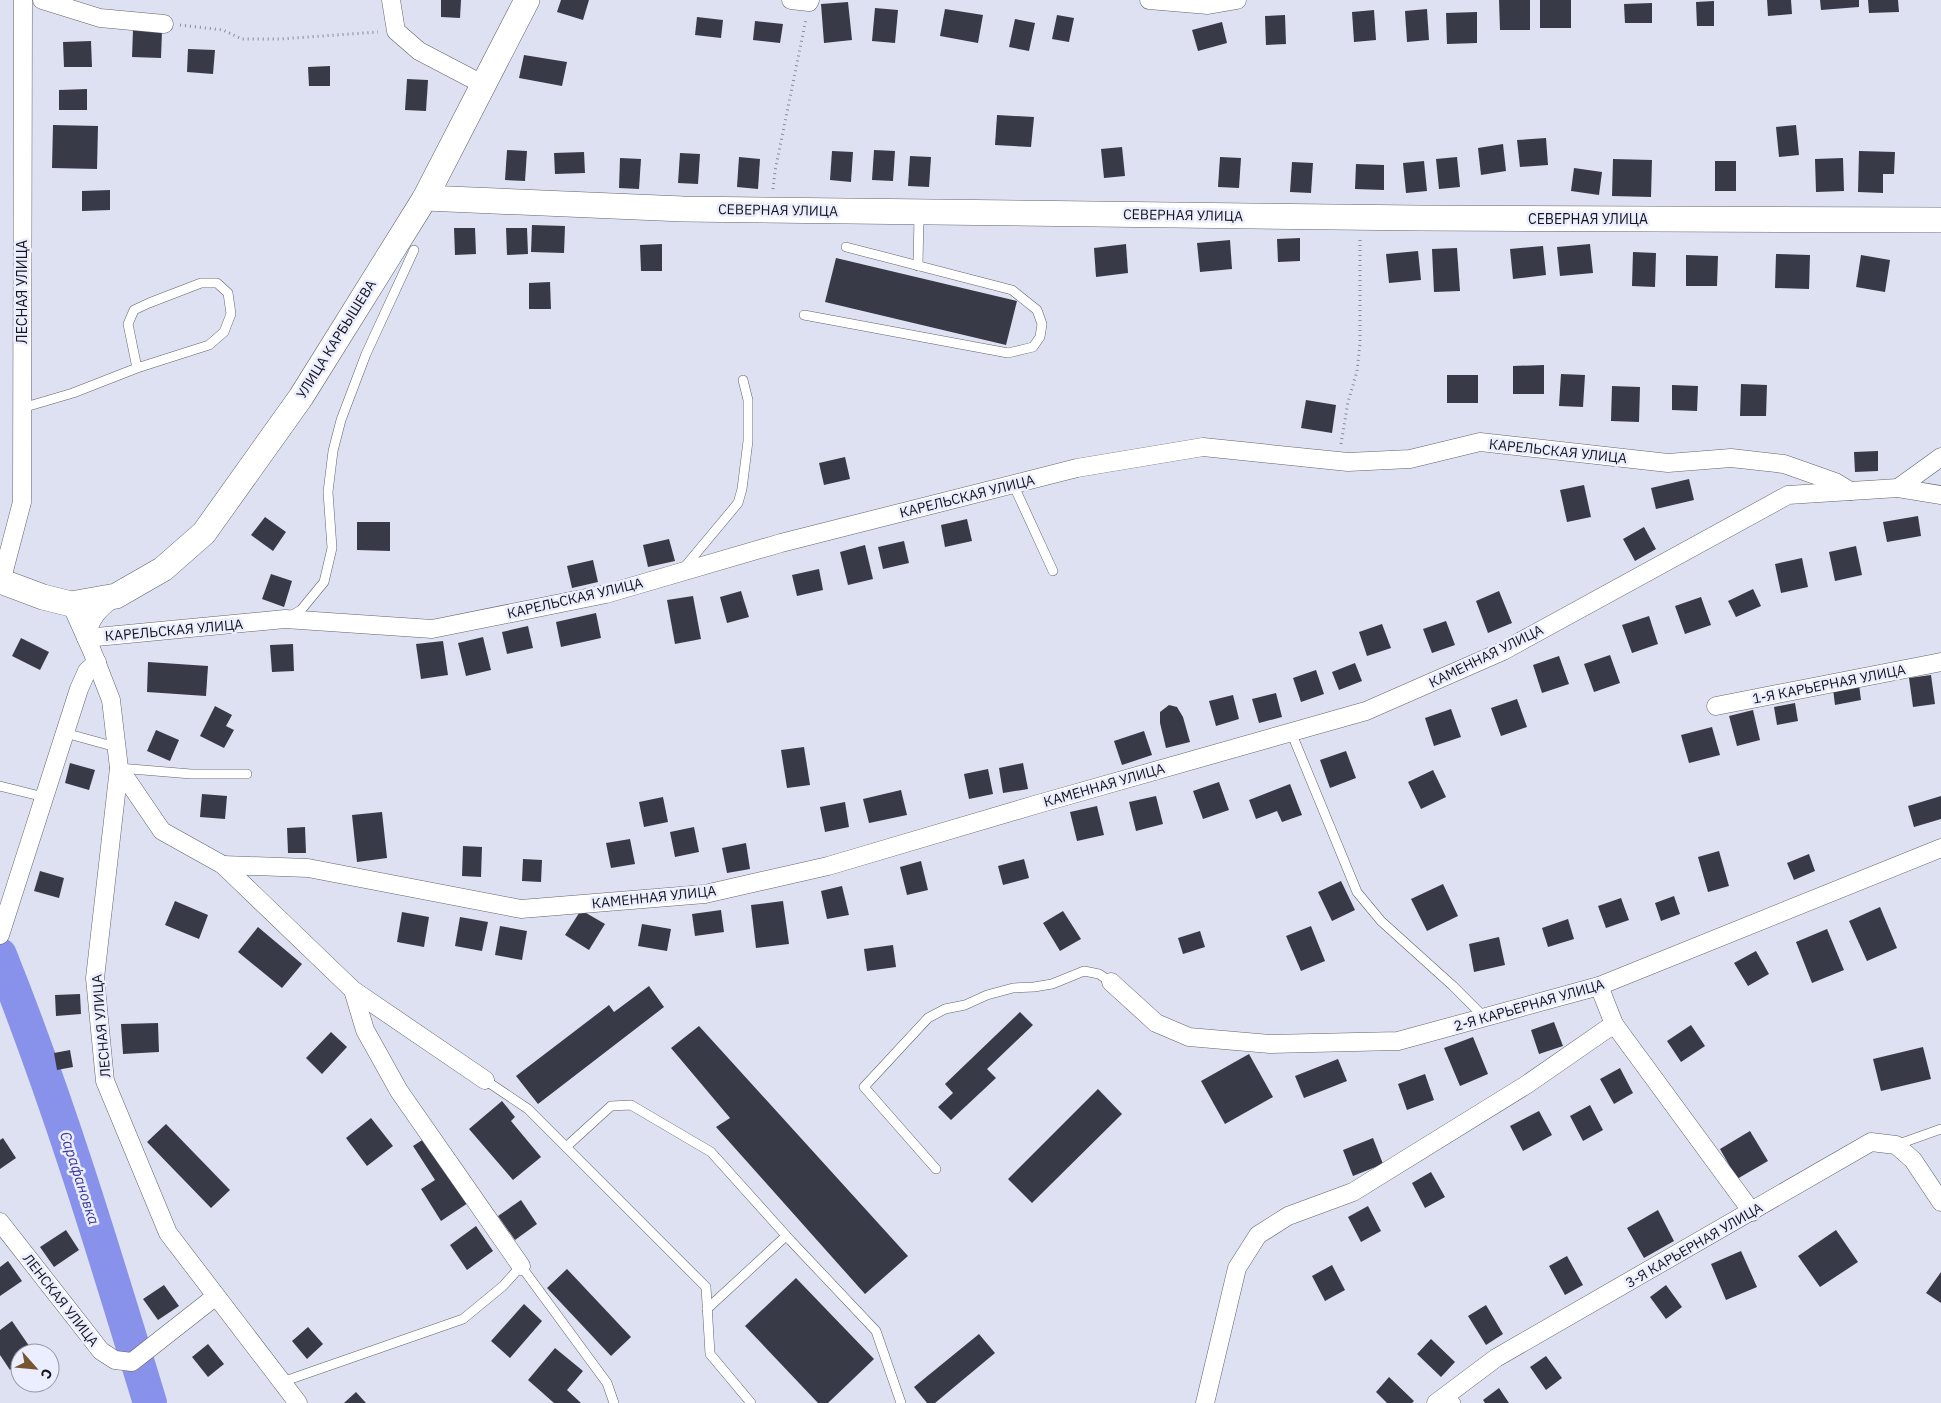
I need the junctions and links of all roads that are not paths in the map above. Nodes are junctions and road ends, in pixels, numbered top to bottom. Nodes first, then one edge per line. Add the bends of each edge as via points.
1 (23, 0) edge
2 (42, 0) edge
3 (391, 0) edge
4 (527, 0) edge
5 (791, 0) edge
6 (1149, 0) edge
7 (1237, 0) edge
8 (810, 1) edge
9 (164, 24) road end
10 (484, 85) junction
11 (425, 198) junction
12 (919, 212) junction
13 (1941, 220) edge
14 (846, 248) dead end
15 (414, 250) dead end
16 (918, 266) junction
17 (804, 315) dead end
18 (137, 368) junction
19 (744, 380) dead end
20 (22, 408) junction
21 (1941, 458) edge
22 (1013, 484) junction
23 (1898, 488) junction
24 (1850, 491) junction
25 (1941, 495) edge
26 (1053, 571) dead end
27 (679, 573) junction
28 (1, 582) edge
29 (116, 596) junction
30 (71, 604) junction
31 (285, 619) junction
32 (86, 638) junction
33 (97, 662) junction
34 (1941, 662) edge
35 (1716, 706) dead end
36 (1291, 732) junction
37 (65, 733) junction
38 (116, 747) junction
39 (119, 768) junction
40 (247, 774) dead end
41 (0, 786) edge
42 (44, 797) junction
43 (1941, 848) edge
44 (223, 865) junction
45 (0, 934) edge
46 (1111, 982) joint
47 (1600, 986) junction
48 (353, 990) junction
49 (1484, 1018) junction
50 (1614, 1024) junction
51 (485, 1080) joint
52 (1941, 1129) edge
53 (1896, 1144) junction
54 (566, 1147) junction
55 (936, 1169) dead end
56 (1941, 1202) edge
57 (1752, 1212) junction
58 (0, 1222) edge
59 (786, 1236) junction
60 (521, 1266) junction
61 (216, 1296) junction
62 (707, 1309) junction
63 (282, 1382) junction
64 (1447, 1399) edge
65 (298, 1403) edge
66 (614, 1403) edge
67 (751, 1403) edge
68 (901, 1403) edge
69 (1205, 1403) edge

1 - 20 street, ЛЕСНАЯ УЛИЦА
2 - 9 street via 100,18
3 - 10 street via 396,31 419,51
4 - 10 main road, УЛИЦА КАРБЫШЕВА
5 - 8 street
6 - 7 street via 1208,5
10 - 11 main road, УЛИЦА КАРБЫШЕВА
11 - 12 main road, СЕВЕРНАЯ УЛИЦА via 683,209
11 - 29 main road, УЛИЦА КАРБЫШЕВА via 301,397 204,533 163,569
12 - 13 main road, СЕВЕРНАЯ УЛИЦА
12 - 16 lane
14 - 16 lane
15 - 31 lane via 366,354 341,420 328,492 332,548 324,582 301,610
16 - 17 lane via 1012,290 1037,310 1042,324 1040,338 1033,347 1008,353
18 - 18 lane via 209,345 224,332 231,314 228,292 217,283 201,284 134,310 128,324
18 - 20 lane
19 - 27 lane via 748,400 748,440 738,503
20 - 28 street, ЛЕСНАЯ УЛИЦА via 22,502
21 - 23 street
22 - 24 street, КАРЕЛЬСКАЯ УЛИЦА via 1077,468 1203,447 1339,462 1410,459 1480,442 1668,463 1731,458 1784,464 1836,482
22 - 26 lane
22 - 27 street, КАРЕЛЬСКАЯ УЛИЦА via 781,543
23 - 24 street, КАМЕННАЯ УЛИЦА
23 - 25 street, КАМЕННАЯ УЛИЦА
24 - 36 street, КАМЕННАЯ УЛИЦА via 1788,496 1503,651 1366,711
27 - 31 street, КАРЕЛЬСКАЯ УЛИЦА via 606,594 432,629
28 - 30 main road via 43,598
29 - 30 main road, УЛИЦА КАРБЫШЕВА
29 - 32 street via 94,616
30 - 32 street, ЛЕСНАЯ УЛИЦА
31 - 32 street, КАРЕЛЬСКАЯ УЛИЦА
32 - 33 street, ЛЕСНАЯ УЛИЦА
33 - 37 street via 87,671
33 - 38 street, ЛЕСНАЯ УЛИЦА via 111,700
34 - 35 street, 1-Я КАРЬЕРНАЯ УЛИЦА
36 - 44 street, КАМЕННАЯ УЛИЦА via 828,866 705,894 521,909 308,868
36 - 49 lane via 1357,892 1381,921
37 - 38 lane
37 - 42 street
38 - 39 street, ЛЕСНАЯ УЛИЦА
39 - 40 lane via 191,774
39 - 44 street via 162,831
39 - 61 street, ЛЕСНАЯ УЛИЦА via 95,978 105,1081 168,1232
41 - 42 lane
42 - 45 street
43 - 47 street, 2-Я КАРЬЕРНАЯ УЛИЦА
44 - 48 street
46 - 49 street, 2-Я КАРЬЕРНАЯ УЛИЦА via 1156,1023 1198,1038 1270,1044 1398,1041
46 - 55 lane via 1099,974 1084,971 1052,984 1013,988 945,1009 928,1018 864,1087
47 - 49 street, 2-Я КАРЬЕРНАЯ УЛИЦА
47 - 50 street
48 - 51 street
48 - 60 street via 365,1030 399,1091
50 - 57 street
50 - 69 street via 1526,1085 1354,1192 1288,1216 1258,1235 1237,1268
51 - 54 lane via 528,1109
52 - 53 lane
53 - 56 street via 1913,1160
53 - 57 street, 3-Я КАРЬЕРНАЯ УЛИЦА via 1871,1142
54 - 59 lane via 611,1106 631,1105 711,1152
54 - 62 lane via 706,1288
57 - 64 street, 3-Я КАРЬЕРНАЯ УЛИЦА via 1496,1358
58 - 61 street, ЛЕНСКАЯ УЛИЦА via 101,1350 115,1360 136,1360
59 - 62 lane
59 - 68 lane via 876,1331
60 - 63 lane via 503,1286 463,1319
60 - 66 lane via 608,1383
61 - 63 street, ЛЕСНАЯ УЛИЦА
62 - 67 lane via 710,1354
63 - 65 street, ЛЕСНАЯ УЛИЦА

